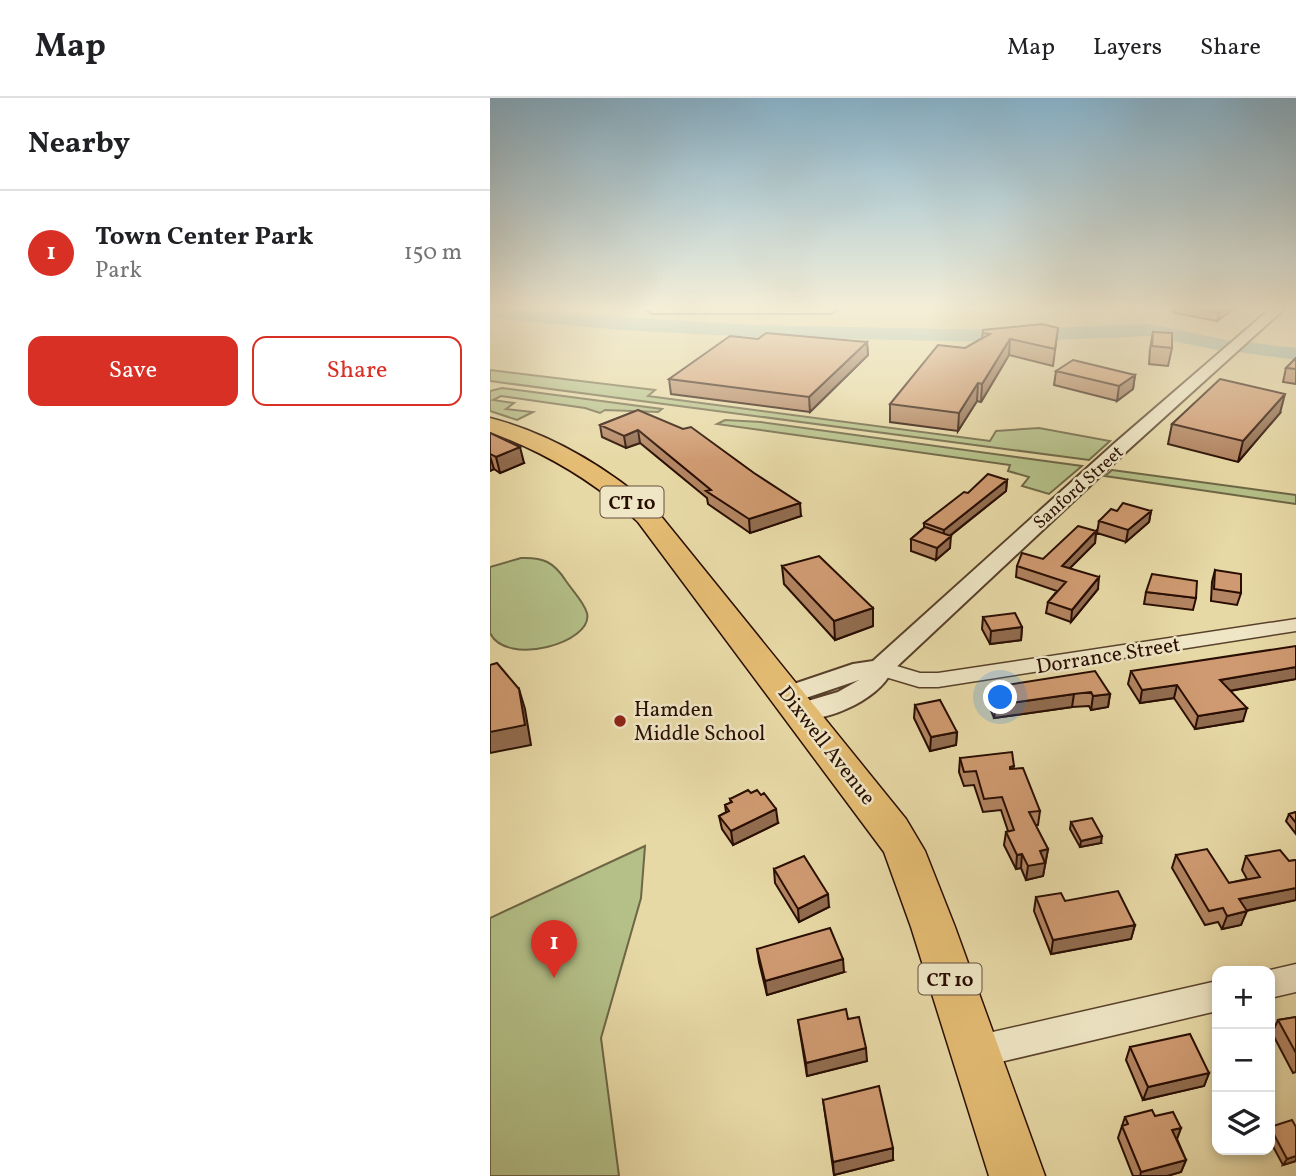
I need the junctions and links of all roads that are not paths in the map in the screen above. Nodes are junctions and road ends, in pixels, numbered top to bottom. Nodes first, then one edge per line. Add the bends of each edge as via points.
1 (1221, 359) edge
2 (490, 425) edge
3 (1296, 625) edge
4 (880, 668) junction
5 (795, 704) junction
6 (1296, 978) edge
7 (1275, 983) edge
8 (1212, 997) edge
9 (975, 1052) junction
10 (1017, 1176) edge

1 - 4 street, Sanford Street
2 - 5 main road, Dixwell Avenue / CT 10 via 563,454 621,491 668,542
3 - 4 street, Dorrance Street via 938,680 919,680
4 - 5 street, Sanford Street via 869,687 838,701
5 - 9 main road, Dixwell Avenue / CT 10 via 904,851
6 - 7 street
8 - 9 street
9 - 10 main road, Dixwell Avenue / CT 10

